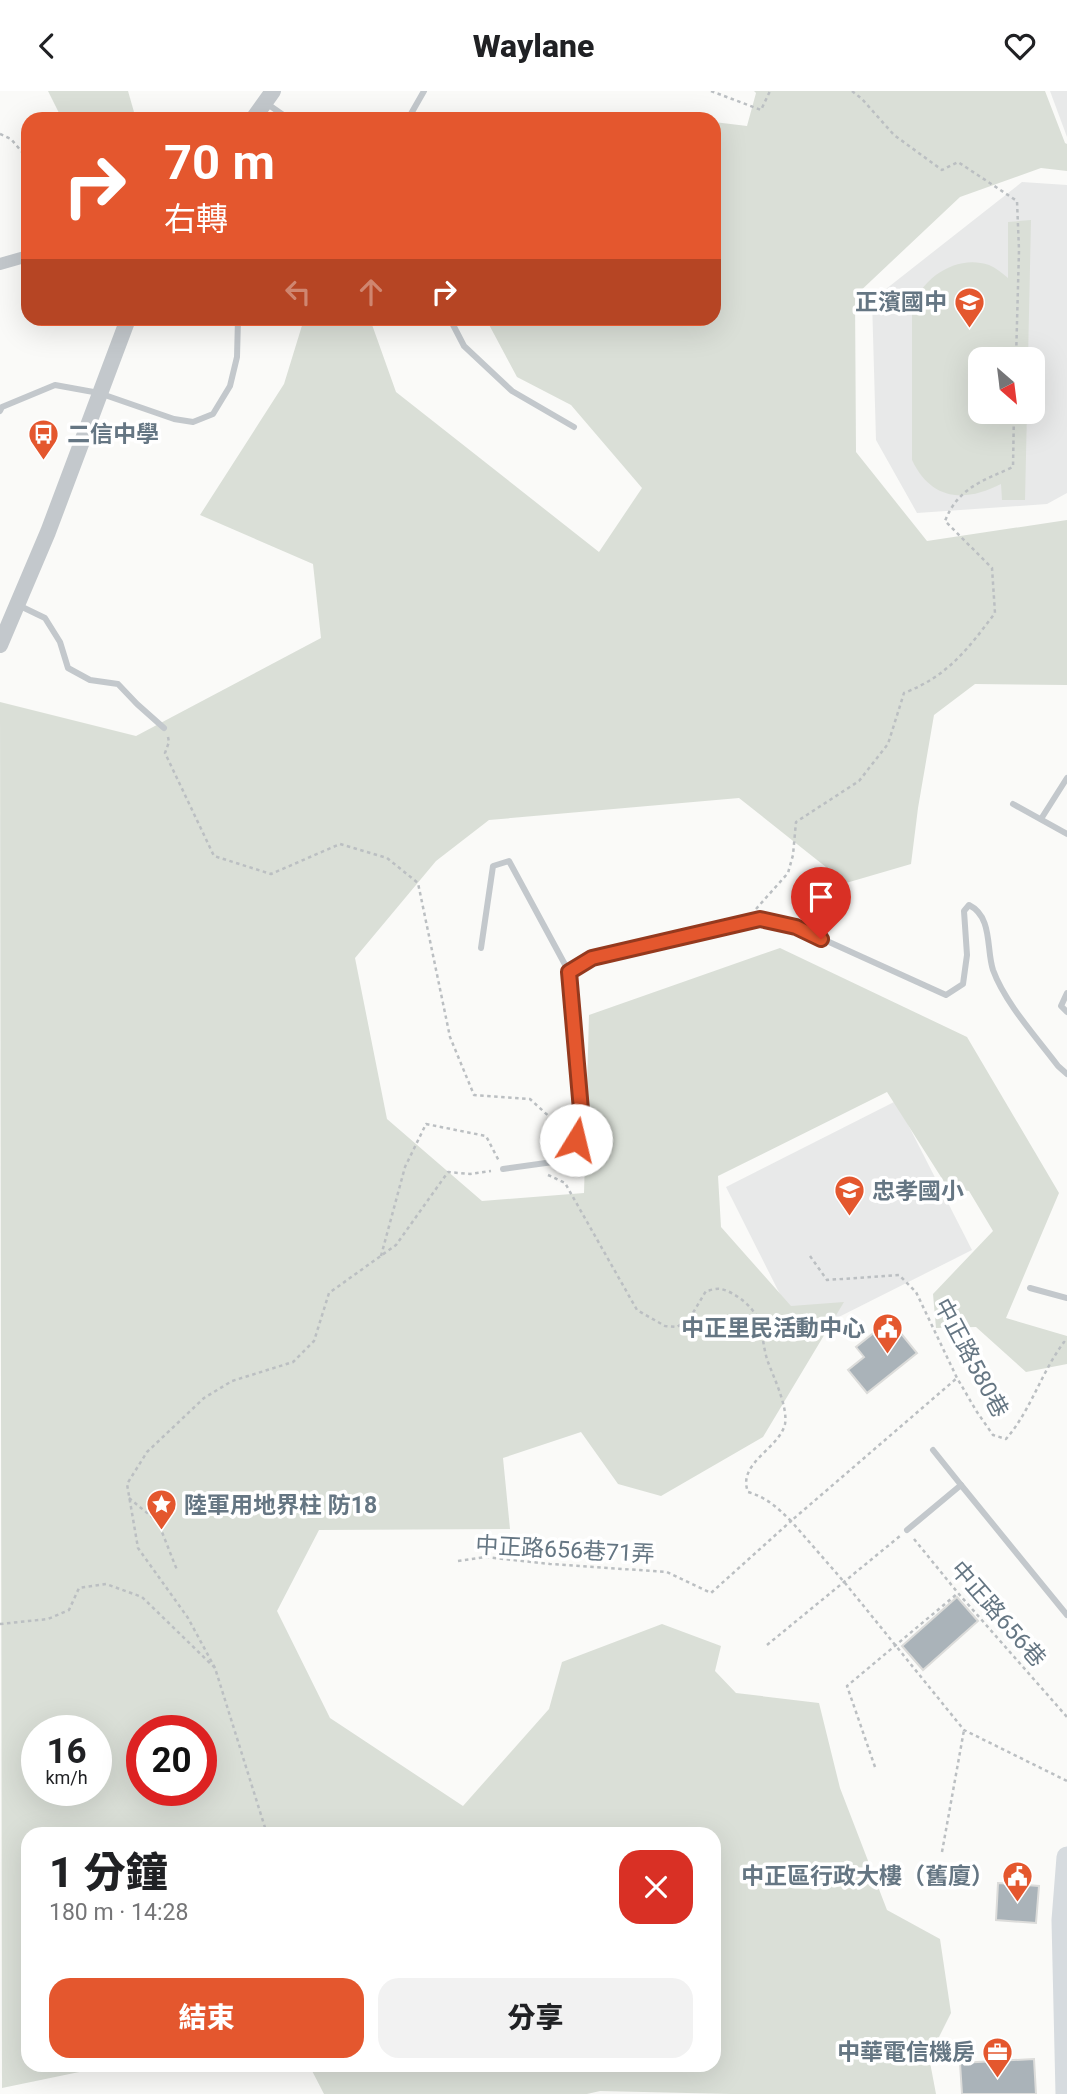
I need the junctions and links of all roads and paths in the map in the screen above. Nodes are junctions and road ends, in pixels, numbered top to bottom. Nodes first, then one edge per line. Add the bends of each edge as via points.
1 (424, 91) edge
2 (711, 91) edge
3 (770, 91) edge
4 (852, 91) edge
5 (269, 96) edge
6 (258, 112) edge
7 (283, 112) edge
8 (412, 112) edge
9 (0, 134) edge
10 (21, 151) edge
11 (21, 258) edge
12 (0, 263) edge
13 (125, 326) edge
14 (238, 326) edge
15 (454, 326) edge
16 (1016, 347) edge
17 (99, 393) junction
18 (0, 411) edge
19 (1014, 424) edge
20 (573, 427) dead end
21 (18, 605) junction
22 (0, 645) edge
23 (164, 727) joint
24 (1067, 778) edge
25 (1013, 804) dead end
26 (1041, 820) junction
27 (1067, 834) edge
28 (753, 913) dead end
29 (481, 948) dead end
30 (569, 972) junction
31 (1067, 993) edge
32 (1067, 1012) edge
33 (1067, 1074) edge
34 (576, 1140) junction
35 (529, 1165) junction
36 (503, 1169) junction
37 (381, 1256) junction
38 (810, 1256) dead end
39 (1030, 1288) dead end
40 (1067, 1298) edge
41 (1067, 1343) edge
42 (957, 1378) junction
43 (933, 1450) dead end
44 (961, 1485) junction
45 (129, 1498) junction
46 (791, 1521) junction
47 (906, 1530) junction
48 (458, 1560) dead end
49 (177, 1570) dead end
50 (845, 1583) junction
51 (958, 1593) junction
52 (1067, 1615) edge
53 (0, 1624) edge
54 (767, 1645) dead end
55 (894, 1645) junction
56 (215, 1668) junction
57 (1067, 1717) edge
58 (964, 1730) junction
59 (874, 1767) dead end
60 (1067, 1781) edge
61 (265, 1827) edge
62 (942, 1852) dead end
63 (1067, 1857) edge
64 (1066, 2059) edge
65 (1066, 2094) edge

1 - 8 lane
2 - 3 path via 761,110
4 - 16 path via 894,135 942,170 958,162 1017,201
5 - 6 street
5 - 7 lane
9 - 10 path
11 - 12 street
13 - 17 street
14 - 17 lane via 230,386 213,414 193,422 174,419
15 - 20 lane via 464,346 512,391
17 - 18 lane via 55,385
17 - 21 street
19 - 28 path via 1013,467 972,486 952,503 944,521 992,568 995,613 942,674 904,693 888,744 859,781 796,822 788,873
21 - 22 street
21 - 23 lane via 45,618 60,642 68,668 90,680 118,684
23 - 34 path via 169,742 165,753 214,856 271,874 340,844 387,858 418,883 450,1037 474,1095 530,1099
24 - 26 lane
25 - 26 lane
26 - 27 lane
29 - 30 lane via 492,866 509,861
30 - 33 lane via 592,958 760,919 796,927 946,995 963,984 967,955 964,911 970,905 990,937 992,968 1007,995
30 - 34 lane via 583,1133
31 - 32 lane via 1061,1006
34 - 35 lane via 553,1161
35 - 36 lane
35 - 46 path via 565,1183 637,1310 665,1327 677,1327 690,1318 706,1291 720,1288 736,1295 758,1317 786,1421 781,1435 750,1468 746,1487
36 - 37 path via 448,1172 396,1245
36 - 37 path via 486,1136 426,1124 405,1167
37 - 45 path via 328,1293 314,1341 293,1361 232,1381 204,1398 147,1452 127,1484
38 - 42 path, 中正路580巷 via 827,1280 899,1275 916,1292
39 - 40 lane
41 - 42 path, 中正路580巷 via 1063,1342 1048,1364 1029,1408 1006,1439 993,1435
42 - 46 path
43 - 44 lane
44 - 47 lane
44 - 52 lane
45 - 49 path via 158,1522
45 - 56 path via 138,1548 188,1618
46 - 48 path, 中正路656巷71弄 via 712,1594 667,1571 485,1557
46 - 50 path
47 - 50 path
47 - 51 path, 中正路656巷
50 - 54 path
50 - 55 path
51 - 55 path
51 - 57 path, 中正路656巷
53 - 56 path via 48,1619 69,1610 79,1588 106,1584 142,1597
55 - 58 path
55 - 59 path via 846,1686
56 - 61 path
58 - 60 path
58 - 62 path
63 - 64 main road via 1062,1920
64 - 65 main road

